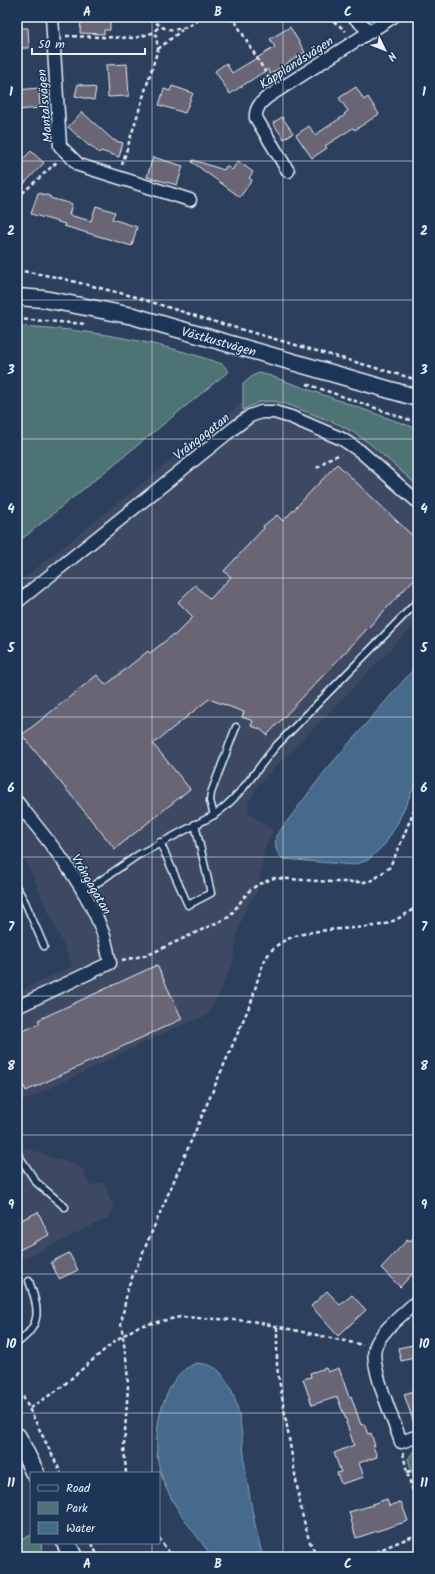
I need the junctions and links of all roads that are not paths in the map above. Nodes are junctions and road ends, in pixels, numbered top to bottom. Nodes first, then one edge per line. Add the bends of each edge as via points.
1 (52, 17) edge
2 (354, 17) edge
3 (393, 17) edge
4 (370, 32) junction
5 (288, 170) dead end
6 (190, 200) dead end
7 (17, 297) edge
8 (418, 398) edge
9 (418, 502) edge
10 (418, 601) edge
11 (17, 602) edge
12 (236, 728) dead end
13 (17, 802) edge
14 (214, 815) junction
15 (195, 824) junction
16 (160, 842) junction
17 (17, 888) edge
18 (84, 892) junction
19 (44, 946) dead end
20 (17, 1007) edge
21 (17, 1153) edge
22 (65, 1207) dead end
23 (29, 1281) dead end
24 (418, 1300) edge
25 (17, 1343) edge
26 (418, 1436) edge
27 (17, 1437) edge
28 (34, 1472) edge
29 (66, 1544) edge
30 (72, 1557) edge

1 - 6 street, Mantalsvägen via 60,146 79,165 91,170
2 - 4 street
3 - 4 street, Kapplandsvägen
4 - 5 street, Kapplandsvägen via 277,90 262,100 258,106 256,118
7 - 8 street, Västkustvägen via 133,316
9 - 11 street, Vrångagatan via 374,462 342,439 291,417 274,412 261,412 250,416 234,428
10 - 14 lane via 277,745 235,799
12 - 14 lane via 211,794
13 - 18 street, Vrångagatan via 64,861
14 - 15 lane
15 - 16 lane
15 - 16 lane via 212,893 188,905
16 - 18 lane
17 - 19 lane
18 - 20 street, Vrångagatan via 103,934 110,963
21 - 22 lane via 36,1182
23 - 25 lane via 37,1304 36,1318 27,1334
24 - 26 street via 386,1332 375,1348 374,1360 401,1442
27 - 28 main road
29 - 30 main road

